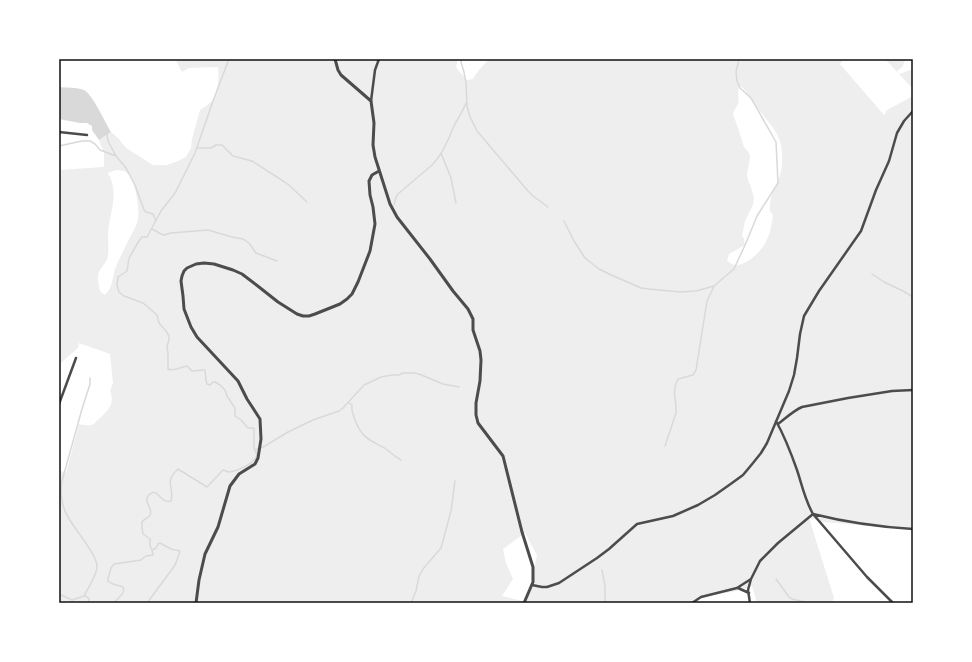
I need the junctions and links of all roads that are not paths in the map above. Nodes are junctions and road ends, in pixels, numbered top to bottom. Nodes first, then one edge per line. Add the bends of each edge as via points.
1 (335, 59) edge
2 (379, 59) edge
3 (371, 101) junction
4 (913, 111) edge
5 (59, 132) edge
6 (87, 135) dead end
7 (379, 172) junction
8 (76, 358) dead end
9 (913, 390) edge
10 (59, 404) edge
11 (776, 421) junction
12 (778, 424) junction
13 (813, 514) junction
14 (913, 529) edge
15 (751, 579) junction
16 (532, 585) junction
17 (737, 588) junction
18 (749, 593) junction
19 (892, 602) edge
20 (196, 603) edge
21 (524, 603) edge
22 (692, 603) edge
23 (750, 603) edge

1 - 3 street via 340,75
2 - 3 street
3 - 7 street via 373,145
4 - 11 street via 900,128 861,231 804,316 794,375
5 - 6 street
7 - 16 street via 397,217 473,318 473,330 481,360 476,415 478,422 503,456 533,567
7 - 20 street via 372,175 369,182 375,224 370,251 352,294 340,304 303,316 278,302 233,270 204,263 196,264 184,271 181,282 184,309 191,327 197,337 238,381 260,419 261,439 258,458 254,464 239,474 230,486 218,527 205,554
8 - 10 street
9 - 12 street via 892,391 802,407
11 - 12 street
11 - 16 street via 767,443 753,464 743,475 715,495 672,516 637,524 609,549 559,583 547,587
12 - 13 street
13 - 14 street
13 - 15 street via 778,543 760,562
13 - 19 street
15 - 17 street
15 - 18 street
16 - 21 street
17 - 18 street
17 - 22 street via 705,596
18 - 23 street

